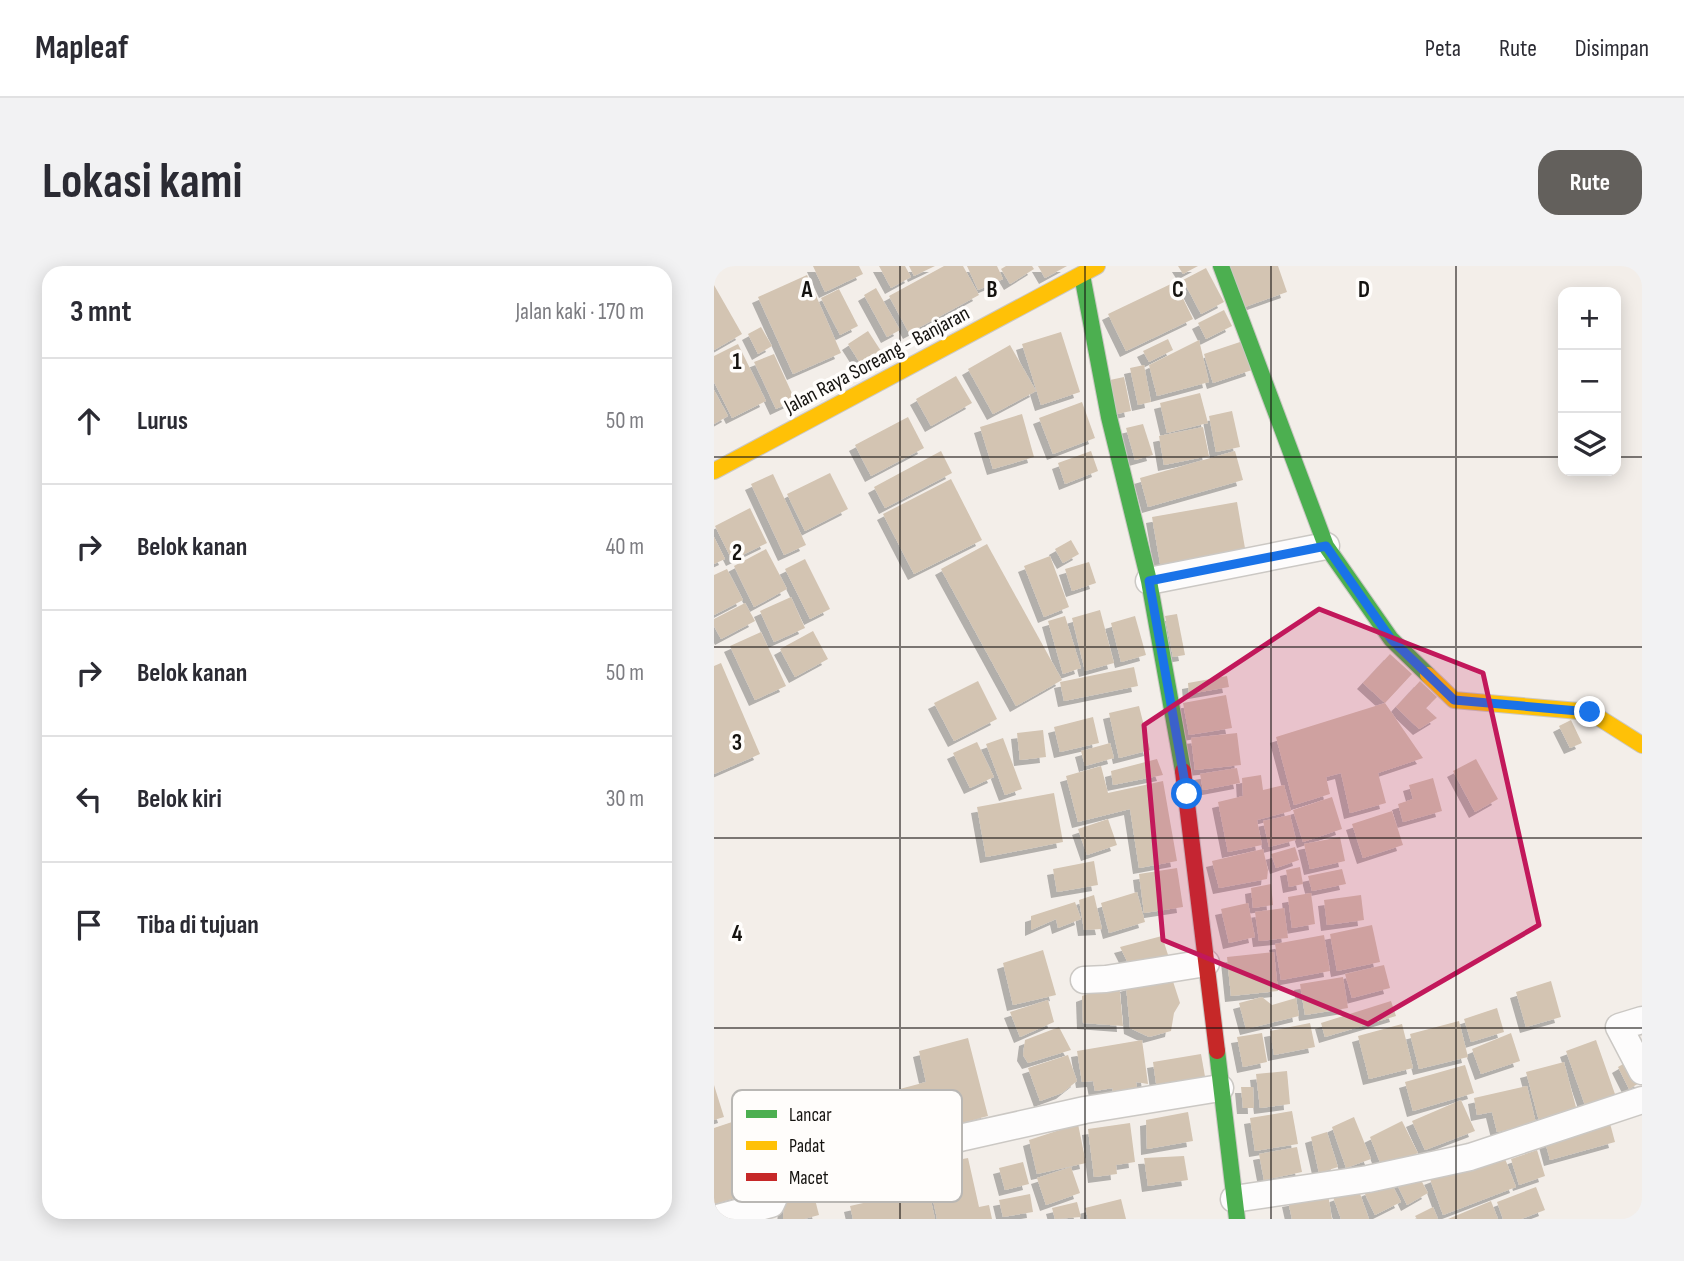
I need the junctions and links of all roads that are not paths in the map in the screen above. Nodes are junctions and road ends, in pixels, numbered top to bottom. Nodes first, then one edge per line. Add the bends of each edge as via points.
1 (1097, 266) edge
2 (1221, 266) edge
3 (1082, 275) junction
4 (714, 471) edge
5 (1326, 546) junction
6 (1149, 581) junction
7 (1642, 745) edge
8 (1206, 963) junction
9 (1084, 980) dead end
10 (1642, 1020) edge
11 (1642, 1071) edge
12 (1220, 1088) junction
13 (1642, 1100) edge
14 (962, 1138) edge
15 (1236, 1209) edge
16 (774, 1211) edge
17 (714, 1219) edge

1 - 3 street, Jalan Raya Soreang - Banjaran
2 - 5 street
3 - 4 street, Jalan Raya Soreang - Banjaran
3 - 6 street
5 - 6 street
5 - 7 street via 1391,639 1454,700 1590,712
6 - 8 street via 1187,794
8 - 9 street
8 - 12 street
10 - 11 street via 1619,1027
12 - 14 street via 1085,1110
12 - 15 street
13 - 15 street via 1470,1157
16 - 17 street

